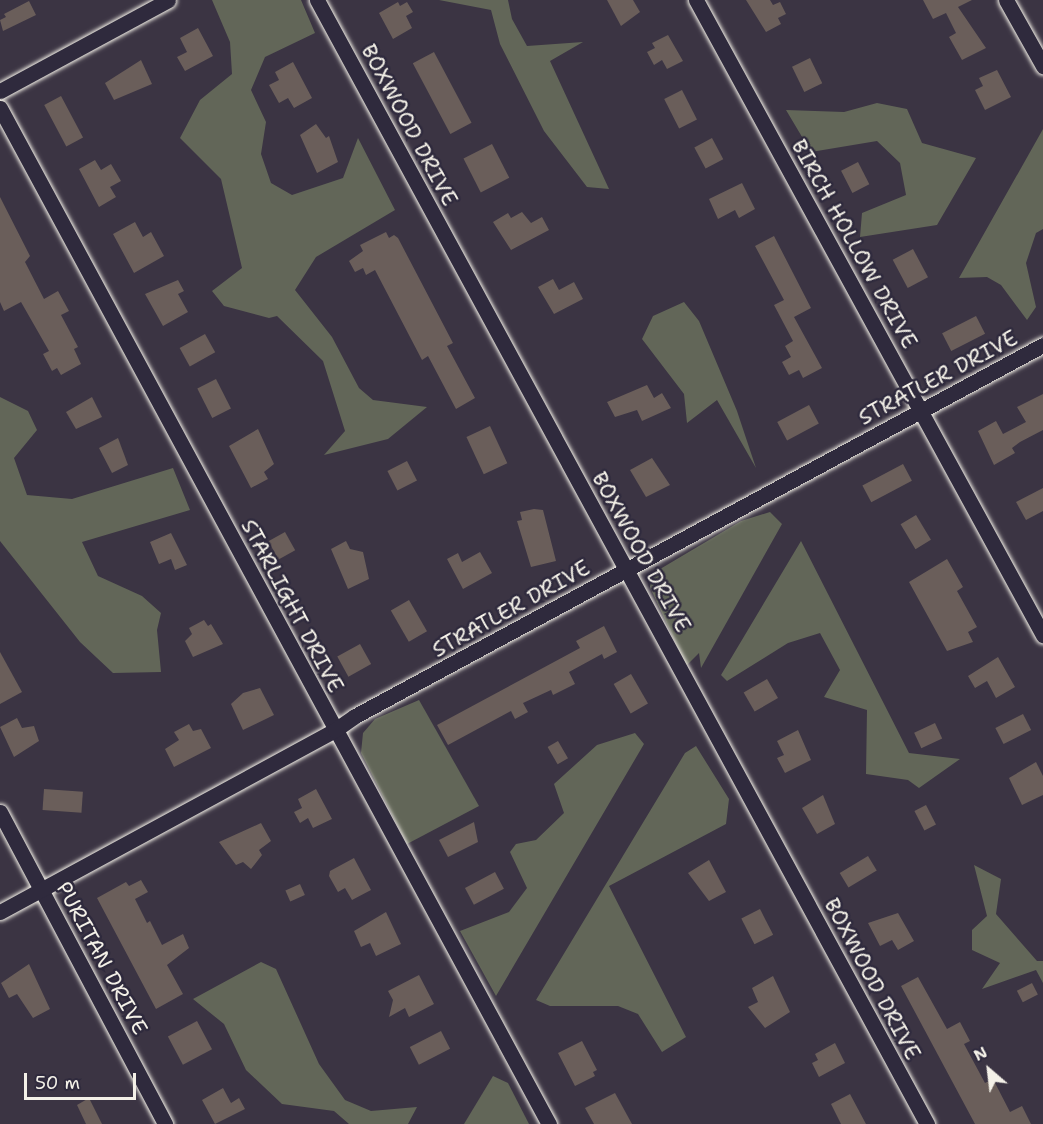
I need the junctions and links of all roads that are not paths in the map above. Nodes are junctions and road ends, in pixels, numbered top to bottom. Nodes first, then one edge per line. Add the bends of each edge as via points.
1 (168, 0) edge
2 (317, 0) edge
3 (696, 0) edge
4 (1005, 0) edge
5 (1043, 66) edge
6 (0, 91) edge
7 (0, 108) edge
8 (1043, 345) edge
9 (920, 410) junction
10 (627, 570) junction
11 (1043, 635) edge
12 (335, 730) junction
13 (0, 812) edge
14 (42, 889) junction
15 (0, 912) edge
16 (165, 1124) edge
17 (549, 1124) edge
18 (927, 1124) edge

1 - 6 street
2 - 10 street, BOXWOOD DRIVE
3 - 9 street, BIRCH HOLLOW DRIVE
4 - 5 street
7 - 12 street, STARLIGHT DRIVE
8 - 9 street, STRATLER DRIVE
9 - 10 street, STRATLER DRIVE
9 - 11 street, BIRCH HOLLOW DRIVE
10 - 12 street, STRATLER DRIVE
10 - 18 street, BOXWOOD DRIVE
12 - 14 street, STRATLER DRIVE
12 - 17 street, STARLIGHT DRIVE
13 - 14 street, PURITAN DRIVE
14 - 15 street, STRATLER DRIVE
14 - 16 street, PURITAN DRIVE

